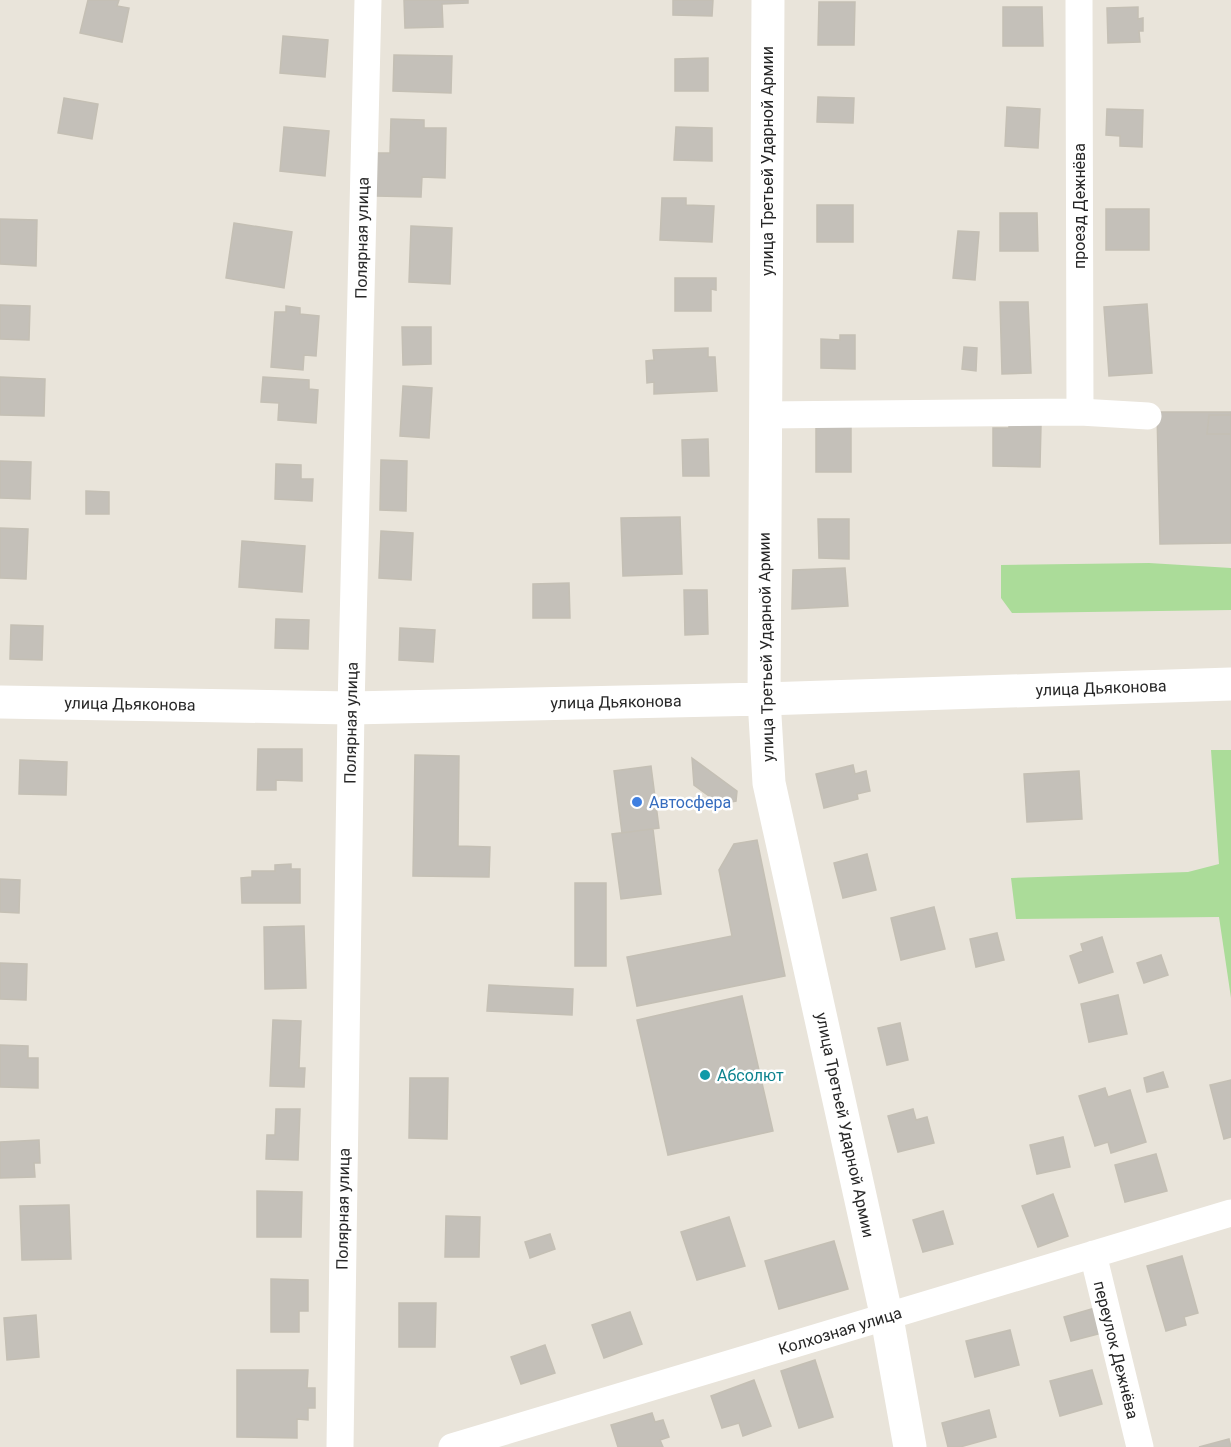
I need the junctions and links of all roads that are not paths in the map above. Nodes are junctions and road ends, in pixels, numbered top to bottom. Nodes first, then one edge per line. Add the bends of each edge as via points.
1 (369, 0) edge
2 (768, 0) edge
3 (1079, 0) edge
4 (1080, 412) junction
5 (765, 415) junction
6 (1148, 416) dead end
7 (1231, 684) edge
8 (764, 699) junction
9 (0, 702) edge
10 (351, 708) junction
11 (1230, 1218) edge
12 (1093, 1254) junction
13 (887, 1318) junction
14 (340, 1447) edge
15 (452, 1447) edge
16 (910, 1447) edge
17 (1140, 1447) edge

1 - 10 street, Полярная улица
2 - 5 main road, улица Третьей Ударной Армии
3 - 4 street, проезд Дежнёва
4 - 5 street
4 - 6 street
5 - 8 main road, улица Третьей Ударной Армии
7 - 8 main road, улица Дьяконова
8 - 10 main road, улица Дьяконова
8 - 13 main road, улица Третьей Ударной Армии via 769,783
9 - 10 main road, улица Дьяконова
10 - 14 street, Полярная улица
11 - 12 street, Колхозная улица
12 - 13 street, Колхозная улица
12 - 17 street, переулок Дежнёва
13 - 15 street, Колхозная улица
13 - 16 main road, улица Третьей Ударной Армии

